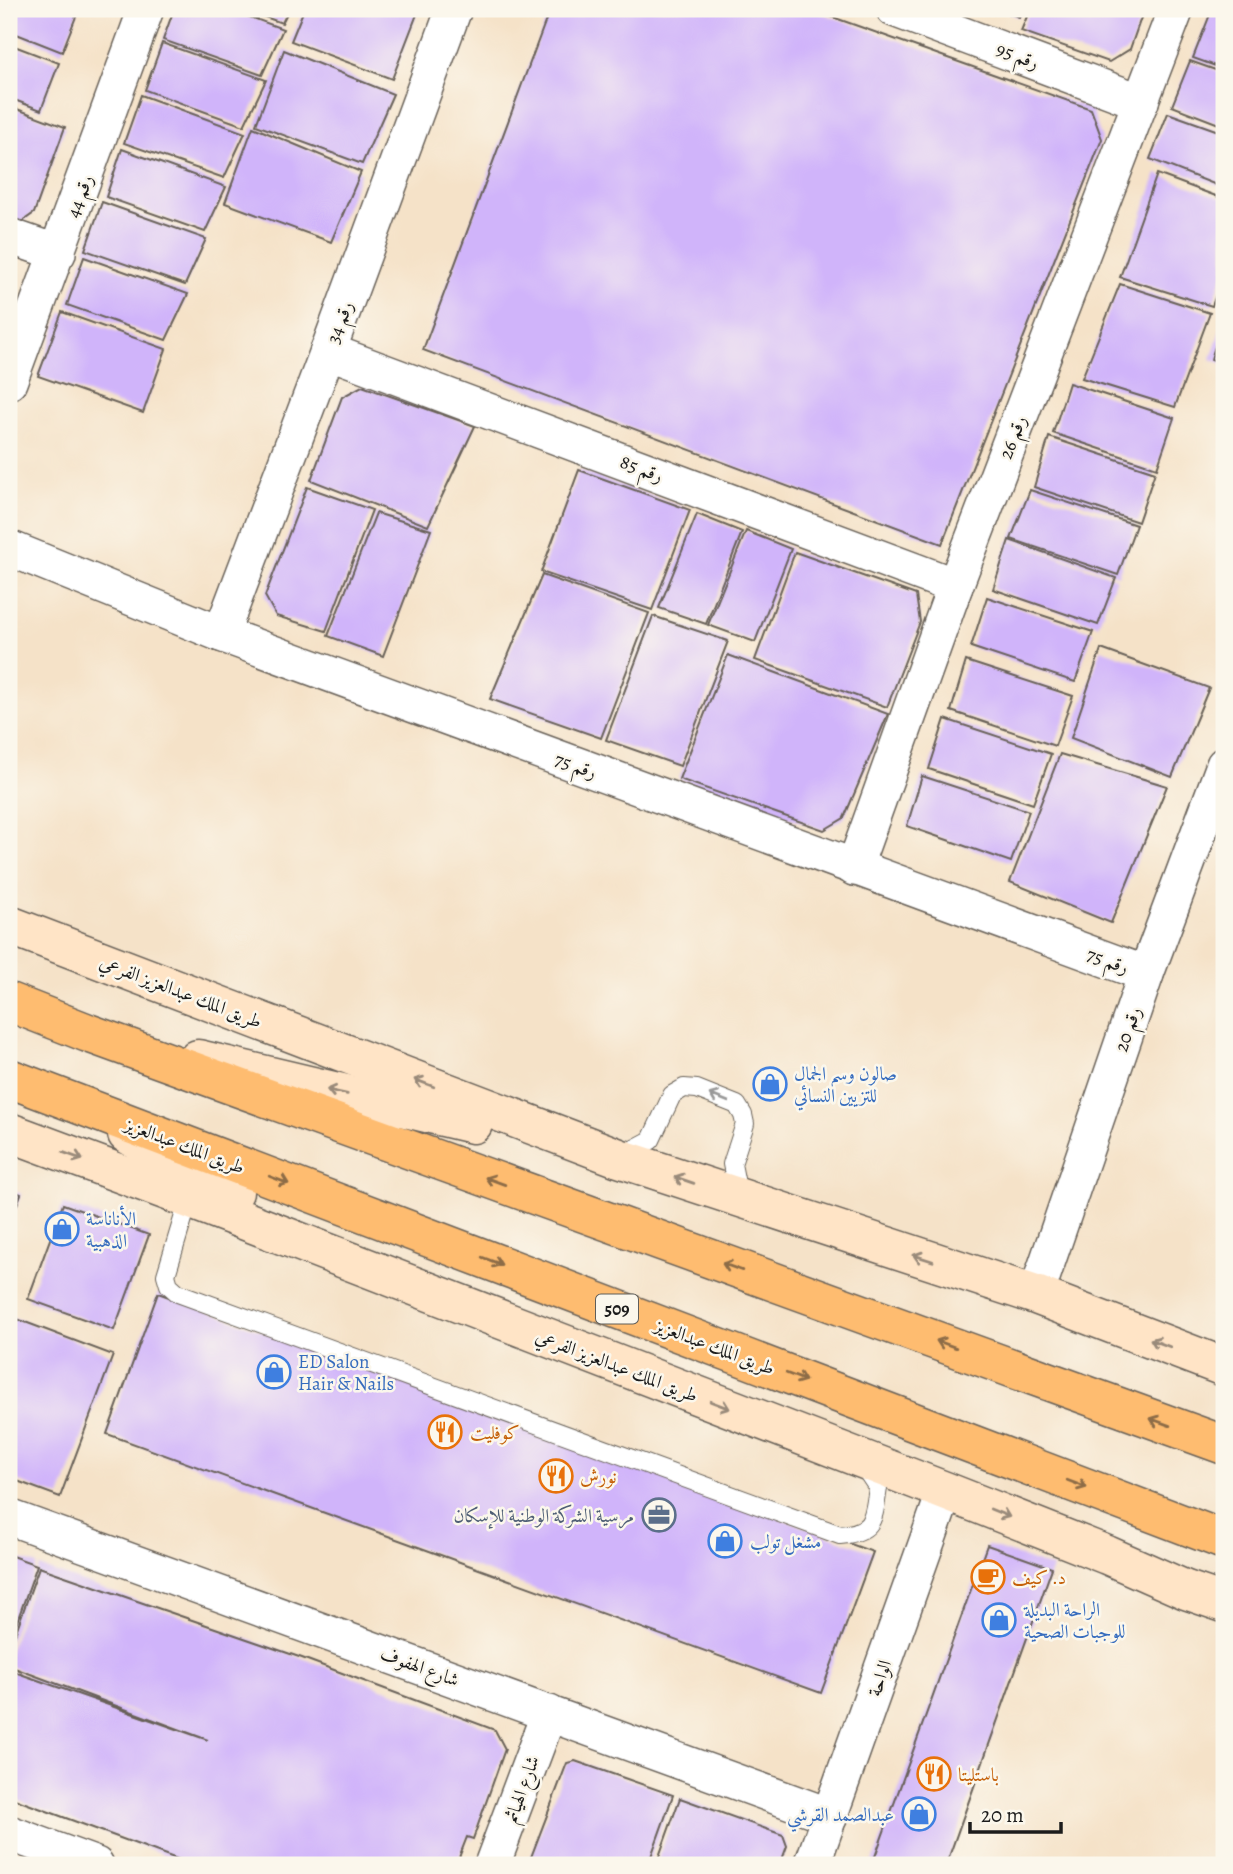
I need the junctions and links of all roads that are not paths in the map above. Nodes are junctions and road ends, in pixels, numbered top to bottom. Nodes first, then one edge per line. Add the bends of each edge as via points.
1 (146, 9) edge
2 (454, 9) edge
3 (894, 9) edge
4 (1176, 9) edge
5 (1141, 102) junction
6 (9, 236) edge
7 (58, 253) junction
8 (328, 351) junction
9 (9, 382) edge
10 (9, 548) edge
11 (955, 586) junction
12 (221, 634) junction
13 (1224, 765) edge
14 (854, 868) junction
15 (9, 925) edge
16 (1146, 974) junction
17 (9, 1002) edge
18 (88, 1033) junction
19 (9, 1078) edge
20 (74, 1102) junction
21 (9, 1132) edge
22 (619, 1157) junction
23 (189, 1199) junction
24 (739, 1199) junction
25 (1035, 1295) junction
26 (541, 1336) junction
27 (1224, 1367) edge
28 (1224, 1445) edge
29 (858, 1458) junction
30 (945, 1491) junction
31 (9, 1517) edge
32 (1224, 1539) edge
33 (1224, 1603) edge
34 (549, 1713) junction
35 (830, 1816) junction
36 (9, 1833) edge
37 (96, 1865) edge
38 (492, 1865) edge
39 (812, 1865) edge

1 - 7 street, رقم 44
2 - 8 street, رقم 34
3 - 5 street, رقم 95
4 - 5 street, رقم 26
5 - 11 street, رقم 26
6 - 7 street
7 - 9 street, رقم 44
8 - 11 street, رقم 85
8 - 12 street, رقم 34
10 - 12 street, رقم 75
11 - 14 street, رقم 26
12 - 14 street, رقم 75
13 - 16 street, رقم 20
14 - 16 street, رقم 75
22 -> 15 main road, طريق الملك عبدالعزيز الفرعي
16 - 25 street, رقم 20
17 - 18 main road
22 -> 18 main road
28 -> 18 main road
19 - 20 main road, طريق الملك عبدالعزيز / 509
20 - 26 main road via 200,1178 458,1287
20 -> 32 main road, طريق الملك عبدالعزيز / 509
21 -> 23 main road, طريق الملك عبدالعزيز الفرعي
24 -> 22 main road, طريق الملك عبدالعزيز الفرعي
24 -> 22 lane via 732,1164 745,1124 743,1115 737,1105 697,1088 684,1088 672,1095 651,1140
23 - 26 main road, طريق الملك عبدالعزيز الفرعي
23 - 29 lane via 166,1275 177,1293 840,1535 859,1533 873,1519 878,1488
25 -> 24 main road, طريق الملك عبدالعزيز الفرعي
27 -> 25 main road, طريق الملك عبدالعزيز الفرعي
26 -> 29 main road, طريق الملك عبدالعزيز الفرعي
29 - 30 main road, طريق الملك عبدالعزيز الفرعي
30 -> 33 main road, طريق الملك عبدالعزيز الفرعي
30 - 35 street, الواحة
31 - 34 street, شارع الهفوف
34 - 35 street, شارع الهفوف
34 - 38 street, شارع الهياثم
35 - 39 street, الواحة
36 - 37 street

